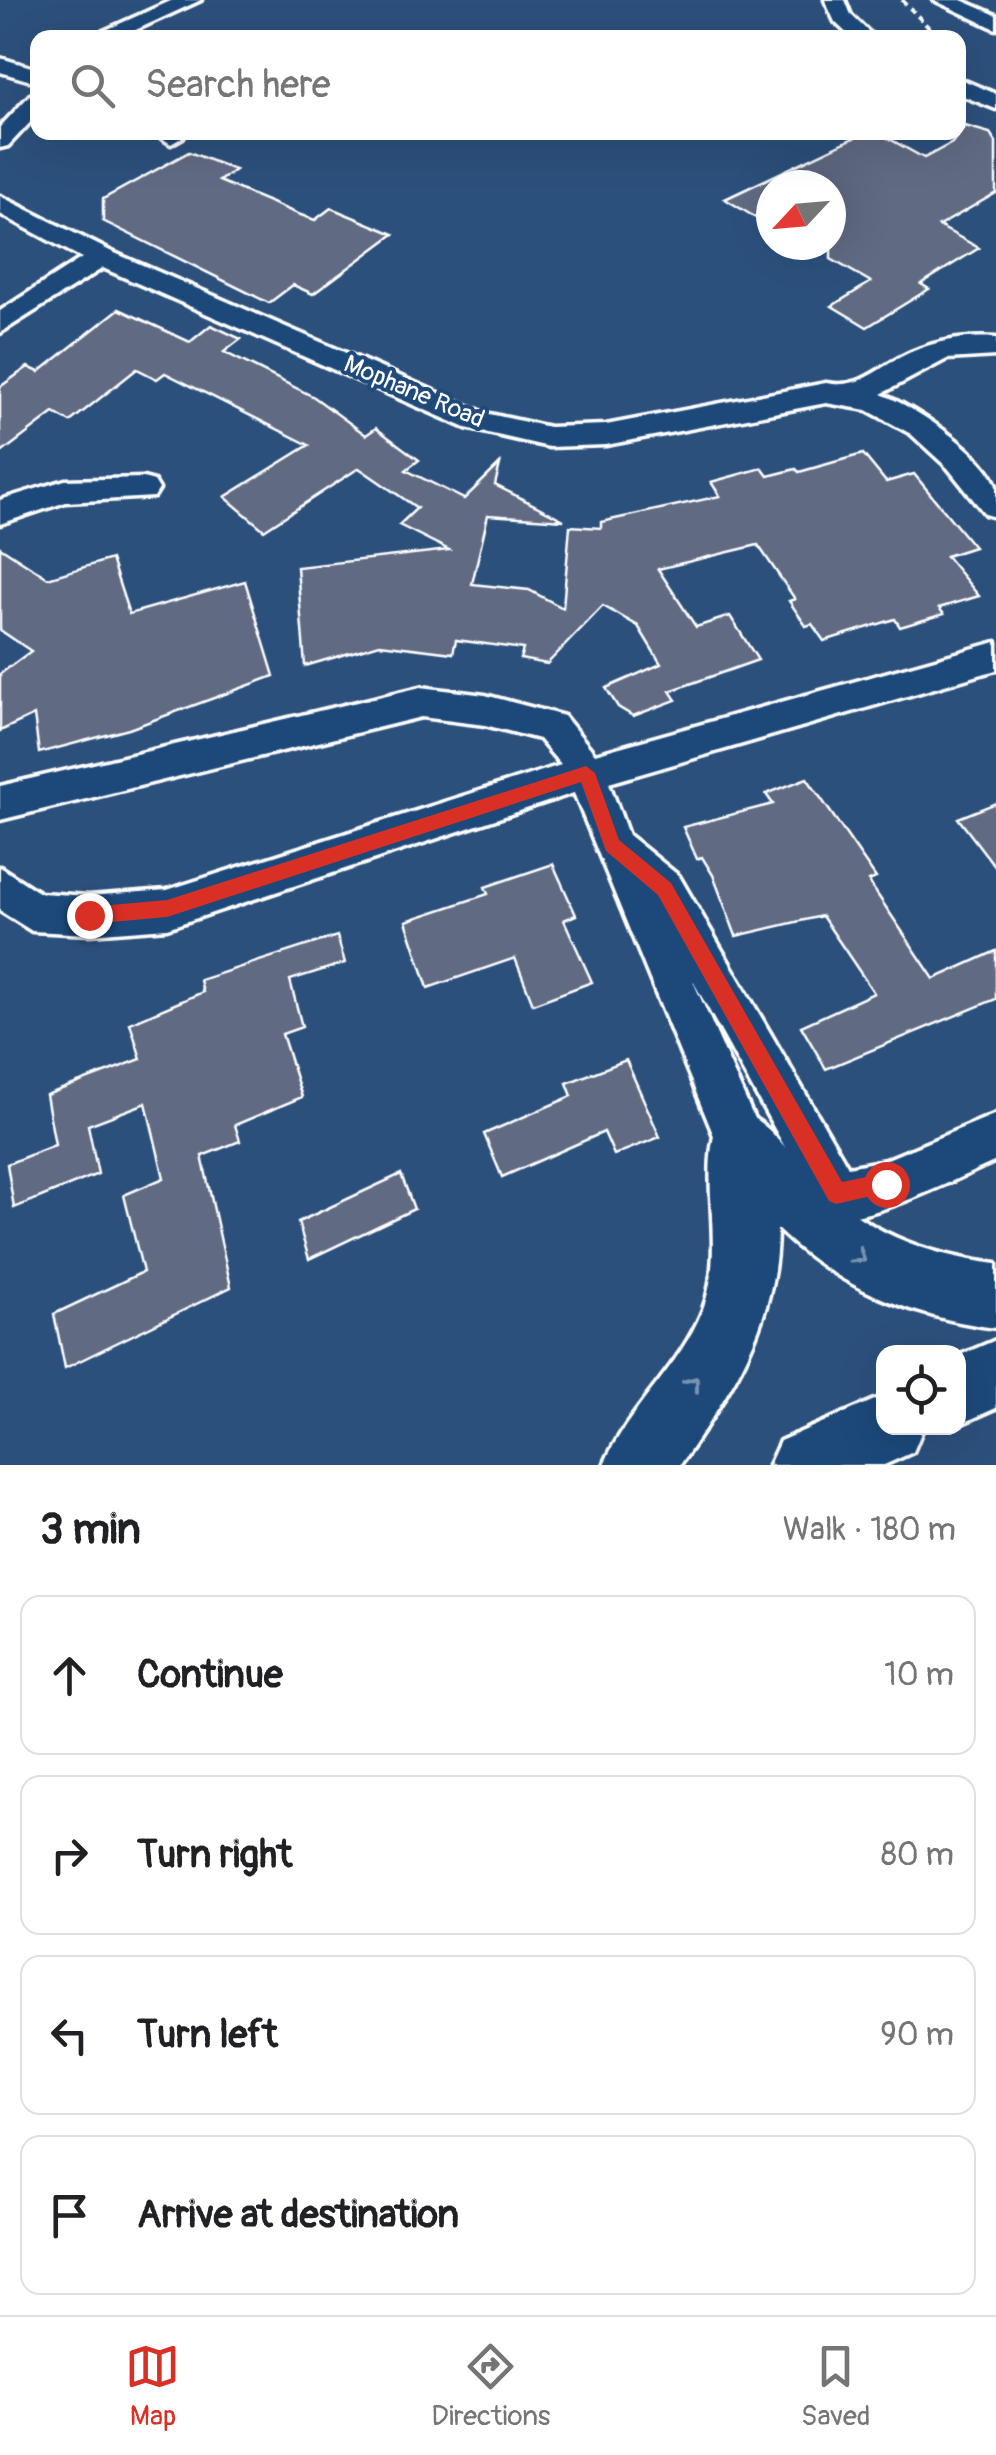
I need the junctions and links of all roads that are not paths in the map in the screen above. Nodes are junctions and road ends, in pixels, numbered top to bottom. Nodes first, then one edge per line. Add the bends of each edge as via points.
1 (190, 0) edge
2 (835, 0) edge
3 (944, 0) edge
4 (996, 23) edge
5 (117, 30) edge
6 (856, 30) edge
7 (0, 65) edge
8 (30, 72) edge
9 (966, 89) edge
10 (996, 102) edge
11 (30, 109) edge
12 (0, 141) edge
13 (0, 204) edge
14 (101, 257) junction
15 (0, 324) edge
16 (996, 347) edge
17 (853, 398) junction
18 (143, 490) dead end
19 (996, 506) edge
20 (0, 512) edge
21 (996, 656) edge
22 (586, 773) junction
23 (0, 803) edge
24 (612, 845) junction
25 (0, 886) edge
26 (996, 1137) edge
27 (740, 1140) junction
28 (812, 1197) junction
29 (996, 1296) edge
30 (996, 1373) edge
31 (966, 1388) edge
32 (876, 1434) edge
33 (639, 1465) edge
34 (804, 1465) edge

1 - 5 street
2 - 6 street
3 - 4 street
7 - 8 street
9 - 10 street
11 - 12 street
13 - 14 street, Mophane Road
14 - 15 street
14 - 17 street, Mophane Road via 478,421 549,438 606,435 826,393
16 - 17 street via 937,350
17 - 19 street, Mophane Road via 922,427
18 - 20 street via 65,491
21 - 22 street
22 - 23 street via 551,727 421,702
22 - 24 street
22 - 25 street via 167,909 32,912
24 - 27 street
24 - 28 street via 664,889
26 - 28 street via 886,1184
27 - 28 main road
33 -> 27 main road via 736,1312 747,1216
28 -> 29 main road via 865,1262 914,1284
30 - 31 main road
32 - 34 main road

